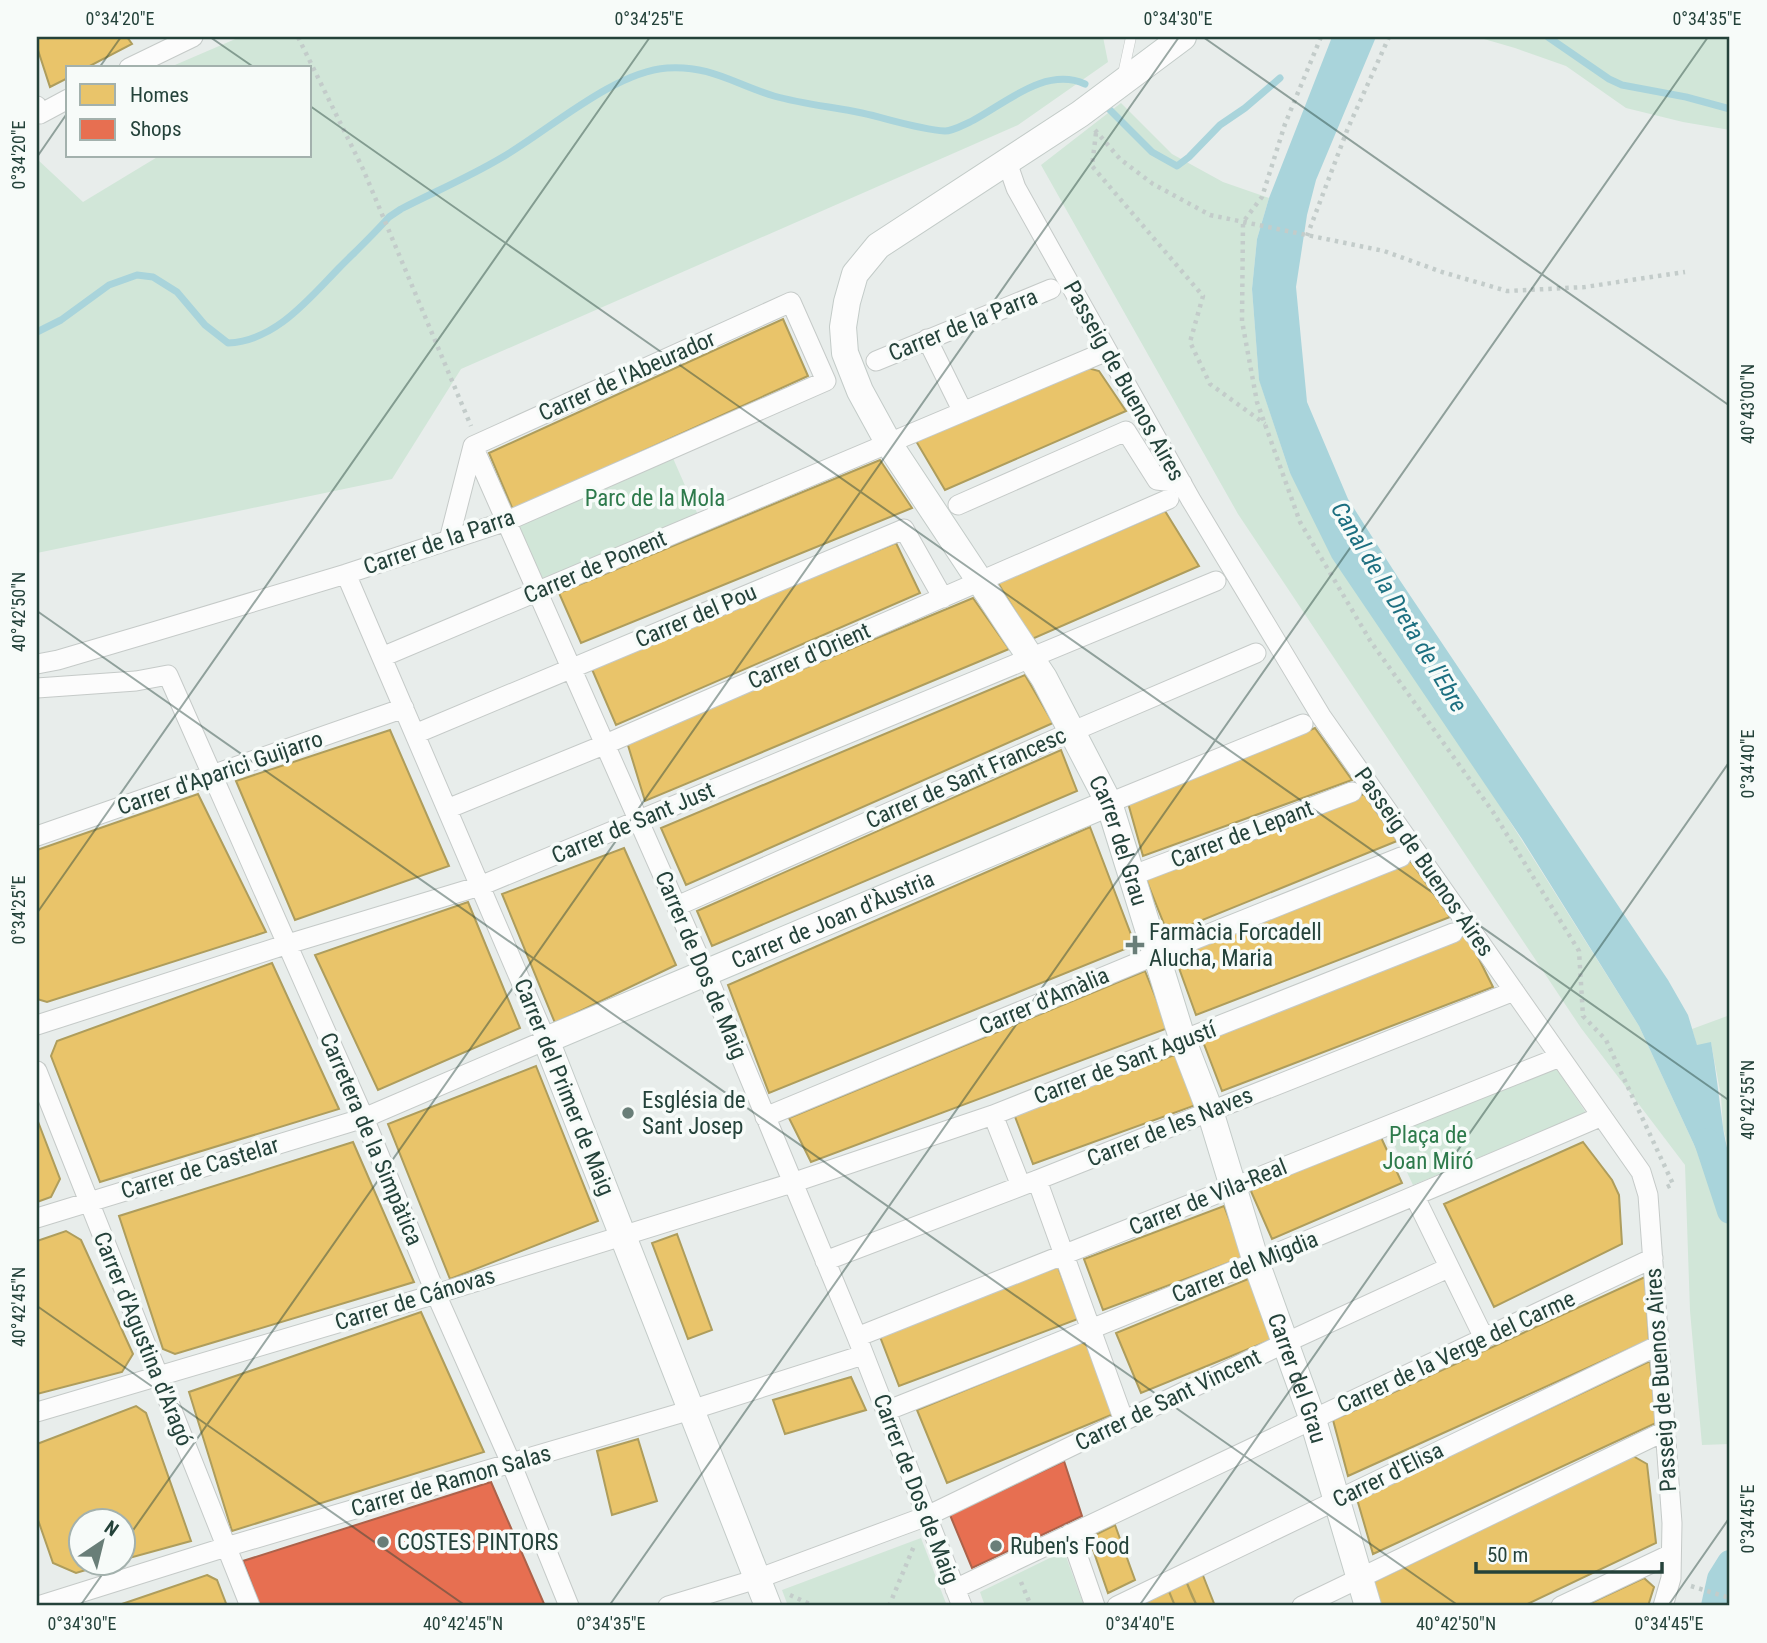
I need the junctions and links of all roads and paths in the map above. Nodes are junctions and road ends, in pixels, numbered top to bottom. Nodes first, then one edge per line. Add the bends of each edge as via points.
1 (193, 37) edge
2 (299, 37) edge
3 (1131, 37) edge
4 (1183, 37) edge
5 (1321, 37) edge
6 (1389, 37) edge
7 (153, 45) edge
8 (131, 66) edge
9 (1121, 85) junction
10 (66, 100) edge
11 (38, 110) edge
12 (1088, 123) junction
13 (1007, 162) junction
14 (1242, 222) junction
15 (1307, 236) junction
16 (1685, 272) dead end
17 (1051, 289) dead end
18 (927, 340) junction
19 (1107, 351) junction
20 (876, 361) dead end
21 (826, 381) joint
22 (963, 412) junction
23 (1265, 425) junction
24 (888, 444) junction
25 (473, 446) junction
26 (1182, 483) junction
27 (1169, 499) dead end
28 (958, 505) dead end
29 (507, 521) junction
30 (449, 540) junction
31 (346, 574) junction
32 (980, 581) junction
33 (1216, 581) dead end
34 (538, 590) junction
35 (943, 598) junction
36 (1256, 653) dead end
37 (382, 657) junction
38 (1030, 657) junction
39 (37, 664) edge
40 (573, 667) junction
41 (37, 688) edge
42 (404, 708) junction
43 (1303, 724) dead end
44 (1071, 732) junction
45 (415, 734) junction
46 (606, 744) junction
47 (213, 776) junction
48 (1352, 792) dead end
49 (1108, 803) junction
50 (447, 809) junction
51 (639, 821) junction
52 (37, 836) edge
53 (1401, 857) dead end
54 (1131, 876) junction
55 (480, 886) junction
56 (677, 906) junction
57 (1453, 933) dead end
58 (288, 944) junction
59 (1156, 955) junction
60 (706, 973) junction
61 (1514, 990) junction
62 (37, 1025) edge
63 (546, 1040) junction
64 (1183, 1041) junction
65 (1560, 1057) junction
66 (37, 1071) edge
67 (1210, 1111) junction
68 (993, 1115) junction
69 (1602, 1116) junction
70 (765, 1117) junction
71 (364, 1118) junction
72 (792, 1182) junction
73 (1029, 1183) junction
74 (1233, 1186) junction
75 (1648, 1195) junction
76 (1415, 1197) junction
77 (88, 1202) junction
78 (37, 1218) edge
79 (624, 1234) junction
80 (1064, 1256) junction
81 (1653, 1258) junction
82 (825, 1261) junction
83 (1256, 1262) junction
84 (1448, 1268) junction
85 (436, 1294) junction
86 (1092, 1330) junction
87 (1484, 1338) junction
88 (1285, 1343) junction
89 (1659, 1345) junction
90 (860, 1346) junction
91 (157, 1375) junction
92 (691, 1410) junction
93 (886, 1410) junction
94 (37, 1412) edge
95 (1313, 1420) junction
96 (1124, 1421) junction
97 (1665, 1431) junction
98 (511, 1463) junction
99 (1337, 1500) junction
100 (927, 1516) junction
101 (1070, 1534) junction
102 (226, 1547) junction
103 (1671, 1554) junction
104 (758, 1579) junction
105 (1360, 1579) junction
106 (1687, 1584) dead end
107 (959, 1597) edge
108 (1730, 1598) edge
109 (41, 1601) edge
110 (250, 1606) edge
111 (569, 1606) edge
112 (668, 1606) edge
113 (768, 1606) edge
114 (889, 1606) edge
115 (1095, 1606) edge
116 (1117, 1606) edge
117 (1302, 1606) edge
118 (1368, 1606) edge
119 (1561, 1606) edge
120 (1663, 1606) edge

1 - 7 street
2 - 25 path via 363,169 470,421
3 - 9 lane
4 - 9 street, Carrer del Grau
5 - 14 path via 1285,124 1262,197
6 - 15 path
7 - 8 street
9 - 12 street, Carrer del Grau
10 - 11 street
12 - 13 street, Carrer del Grau
12 - 14 path via 1120,159 1153,184 1210,215
12 - 23 path via 1092,166 1203,296 1190,342 1210,384
13 - 19 street, Passeig de Buenos Aires via 1016,188
13 - 24 street, Carrer del Grau via 878,246 855,274 843,327 845,353
14 - 15 path
14 - 23 path via 1241,321
15 - 16 path via 1384,251 1507,290 1585,286
17 - 18 street, Carrer de la Parra
18 - 20 street, Carrer de la Parra
18 - 22 street
19 - 22 street, Carrer de Ponent
19 - 26 street, Passeig de Buenos Aires
21 - 25 street, Carrer de l'Abeurador via 791,302
21 - 29 street, Carrer de la Parra
22 - 24 street, Carrer de Ponent
23 - 75 path via 1300,522 1364,630 1493,812 1579,951 1583,1016 1606,1040 1673,1184
24 - 32 street, Carrer del Grau
24 - 34 street, Carrer de Ponent
25 - 29 street, Carrer de Dos de Maig
25 - 30 street
26 - 28 street via 1157,480 1126,431
26 - 61 street, Passeig de Buenos Aires via 1321,716
27 - 32 street, Carrer d'Orient
29 - 30 street, Carrer de la Parra
29 - 34 street, Carrer de Dos de Maig
30 - 31 street, Carrer de la Parra
31 - 37 street, Carrer del Primer de Maig
31 - 39 street, Carrer de la Parra
32 - 35 street, Carrer d'Orient
32 - 38 street, Carrer del Grau
33 - 38 street, Carrer de Sant Just
34 - 37 street, Carrer de Ponent
34 - 40 street, Carrer de Dos de Maig
35 - 40 street, Carrer del Pou via 904,529
35 - 46 street, Carrer d'Orient
36 - 44 street, Carrer de Sant Francesc
37 - 42 street, Carrer del Primer de Maig
38 - 44 street, Carrer del Grau
38 - 51 street, Carrer de Sant Just
40 - 45 street, Carrer del Pou
40 - 46 street, Carrer de Dos de Maig
41 - 47 street, Carretera de la Simpàtica via 168,675
42 - 45 street, Carrer del Primer de Maig
42 - 47 street, Carrer d'Aparici Guijarro
43 - 49 street, Carrer de Joan d'Àustria
44 - 49 street, Carrer del Grau
44 - 56 street, Carrer de Sant Francesc
45 - 50 street, Carrer del Primer de Maig
46 - 50 street, Carrer d'Orient
46 - 51 street, Carrer de Dos de Maig
47 - 52 street, Carrer d'Aparici Guijarro
47 - 58 street, Carretera de la Simpàtica
48 - 54 street, Carrer de Lepant
49 - 54 street, Carrer del Grau
49 - 60 street, Carrer de Joan d'Àustria
50 - 55 street, Carrer del Primer de Maig
51 - 55 street, Carrer de Sant Just
51 - 56 street, Carrer de Dos de Maig
53 - 59 street, Carrer d'Amàlia
54 - 59 street, Carrer del Grau
55 - 58 street, Carrer de Sant Just
55 - 63 street, Carrer del Primer de Maig
56 - 60 street, Carrer de Dos de Maig
57 - 64 street, Carrer de Sant Agustí
58 - 62 street, Carrer de Sant Just
58 - 71 street, Carretera de la Simpàtica
59 - 64 street, Carrer del Grau
59 - 70 street, Carrer d'Amàlia
60 - 63 street, Carrer de Joan d'Àustria
60 - 70 street, Carrer de Dos de Maig
61 - 65 street, Passeig de Buenos Aires
61 - 67 street, Carrer de les Naves
63 - 71 street, Carrer de Joan d'Àustria
63 - 79 street, Carrer del Primer de Maig
64 - 67 street, Carrer del Grau
64 - 68 street, Carrer de Sant Agustí
65 - 69 street, Passeig de Buenos Aires
65 - 74 street, Carrer de Vila-Real
66 - 77 street, Carrer d'Agustina d'Aragó
67 - 73 street, Carrer de les Naves
67 - 74 street, Carrer del Grau
68 - 72 street, Carrer de Sant Agustí
68 - 73 street
69 - 75 street, Passeig de Buenos Aires via 1641,1172
69 - 76 street, Carrer del Migdia
70 - 72 street, Carrer de Dos de Maig
71 - 77 street, Carrer de Castelar
71 - 85 street, Carretera de la Simpàtica
72 - 79 street, Carrer de Cánovas
72 - 82 street, Carrer de Dos de Maig
73 - 80 street
73 - 82 street, Carrer de les Naves
74 - 80 street, Carrer de Vila-Real
74 - 83 street, Carrer del Grau
75 - 81 street, Passeig de Buenos Aires
76 - 83 street, Carrer del Migdia
76 - 84 street
77 - 78 street, Carrer de Castelar
77 - 91 street, Carrer d'Agustina d'Aragó
79 - 85 street, Carrer de Cánovas
79 - 92 street, Carrer del Primer de Maig
80 - 86 street
80 - 90 street, Carrer de Vila-Real
81 - 87 street, Carrer de la Verge del Carme
81 - 89 street, Passeig de Buenos Aires
82 - 90 street, Carrer de Dos de Maig
83 - 86 street, Carrer del Migdia
83 - 88 street, Carrer del Grau
84 - 87 street
84 - 88 street, Carrer de Sant Vincent
85 - 91 street, Carrer de Cánovas
85 - 98 street, Carretera de la Simpàtica
86 - 93 street, Carrer del Migdia
86 - 96 street
87 - 95 street, Carrer de la Verge del Carme
88 - 95 street, Carrer del Grau
88 - 96 street, Carrer de Sant Vincent
89 - 97 street, Passeig de Buenos Aires
89 - 99 street, Carrer d'Elisa
90 - 92 street, Carrer de Ramon Salas
90 - 93 street, Carrer de Dos de Maig
91 - 94 street, Carrer de Cánovas
91 - 102 street, Carrer d'Agustina d'Aragó
92 - 98 street, Carrer de Ramon Salas
92 - 104 street, Carrer del Primer de Maig
93 - 100 street, Carrer de Dos de Maig
95 - 99 street, Carrer del Grau
95 - 101 street, Carrer de la Verge del Carme
96 - 100 street, Carrer de Sant Vincent
97 - 103 street, Passeig de Buenos Aires
97 - 105 street
98 - 102 street, Carrer de Ramon Salas
98 - 111 street, Carretera de la Simpàtica
99 - 105 street, Carrer del Grau
99 - 116 street, Carrer d'Elisa
100 - 104 street, Carrer de Sant Vincent
100 - 107 street, Carrer de Dos de Maig
100 - 114 path
101 - 107 street, Carrer de la Verge del Carme
101 - 115 street
102 - 109 street, Carrer de Ramon Salas
102 - 110 street, Carrer d'Agustina d'Aragó
103 - 119 street
103 - 120 street, Passeig de Buenos Aires via 1671,1578
104 - 112 street, Carrer de Sant Vincent
104 - 113 street, Carrer del Primer de Maig
105 - 117 street
105 - 118 street, Carrer del Grau
106 - 108 path

